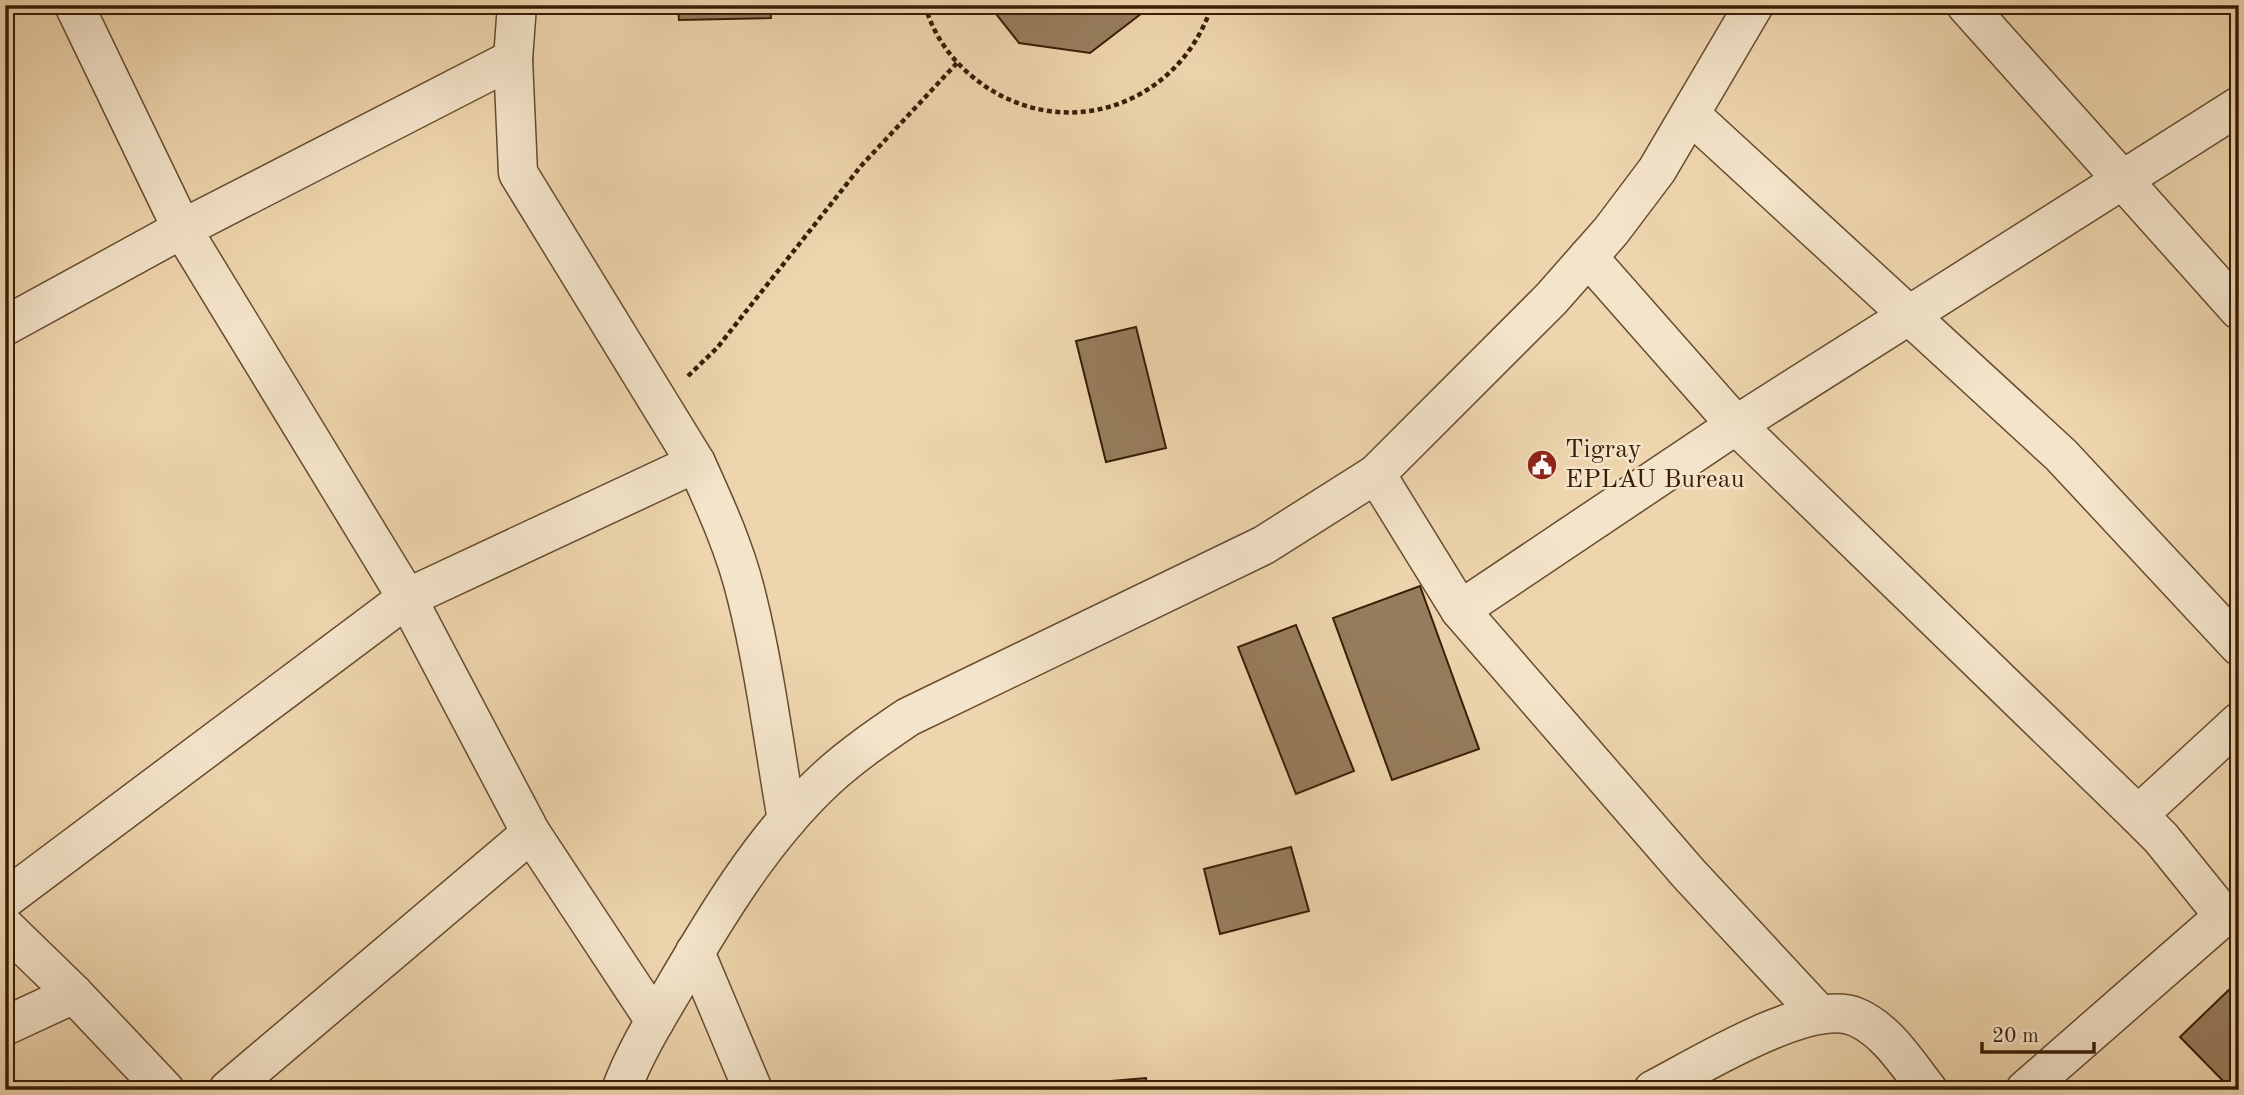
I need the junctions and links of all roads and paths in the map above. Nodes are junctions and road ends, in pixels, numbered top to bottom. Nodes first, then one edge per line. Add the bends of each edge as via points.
1 (74, 5) edge
2 (517, 5) edge
3 (925, 5) edge
4 (1212, 5) edge
5 (1754, 5) edge
6 (1966, 5) edge
7 (513, 59) junction
8 (957, 63) junction
9 (2239, 106) edge
10 (1691, 115) junction
11 (2122, 179) junction
12 (182, 229) junction
13 (1588, 257) junction
14 (2239, 310) edge
15 (1910, 314) junction
16 (5, 326) edge
17 (659, 403) junction
18 (1736, 425) junction
19 (696, 463) junction
20 (1376, 474) junction
21 (407, 598) junction
22 (1460, 610) junction
23 (2239, 646) edge
24 (2239, 722) edge
25 (2138, 815) junction
26 (787, 820) junction
27 (531, 833) junction
28 (5, 899) edge
29 (2231, 913) edge
30 (5, 927) edge
31 (695, 952) junction
32 (74, 994) junction
33 (1819, 1014) junction
34 (655, 1021) junction
35 (5, 1026) edge
36 (2028, 1089) edge
37 (165, 1090) edge
38 (228, 1090) edge
39 (621, 1090) edge
40 (753, 1090) edge
41 (1653, 1090) edge
42 (1928, 1090) edge

1 - 12 street
2 - 7 street
3 - 8 path via 939,40
4 - 8 path via 1190,52 1170,74 1119,104 1091,111 1061,113 1032,108 979,83
5 - 10 street
6 - 11 street
7 - 12 street
7 - 17 street via 518,173
8 - 17 path via 860,166 717,348
9 - 11 street
10 - 13 street via 1635,201
10 - 15 street
11 - 14 street
11 - 15 street
12 - 16 street
12 - 21 street
13 - 18 street
13 - 20 street
15 - 18 street
15 - 23 street via 2062,455
17 - 19 street
18 - 22 street
18 - 25 street
19 - 21 street
19 - 26 street via 732,547 747,599
20 - 22 street
20 - 26 street via 1264,545 908,717 859,750
21 - 27 street
21 - 28 street
22 - 33 street via 1689,874
24 - 25 street
25 - 29 street
26 - 31 street
27 - 34 street
27 - 38 street
29 - 36 street
30 - 32 street
31 - 34 street
31 - 40 street
32 - 35 street
32 - 37 street
33 - 41 street via 1782,1025
33 - 42 street via 1857,1017 1892,1044
34 - 39 street

